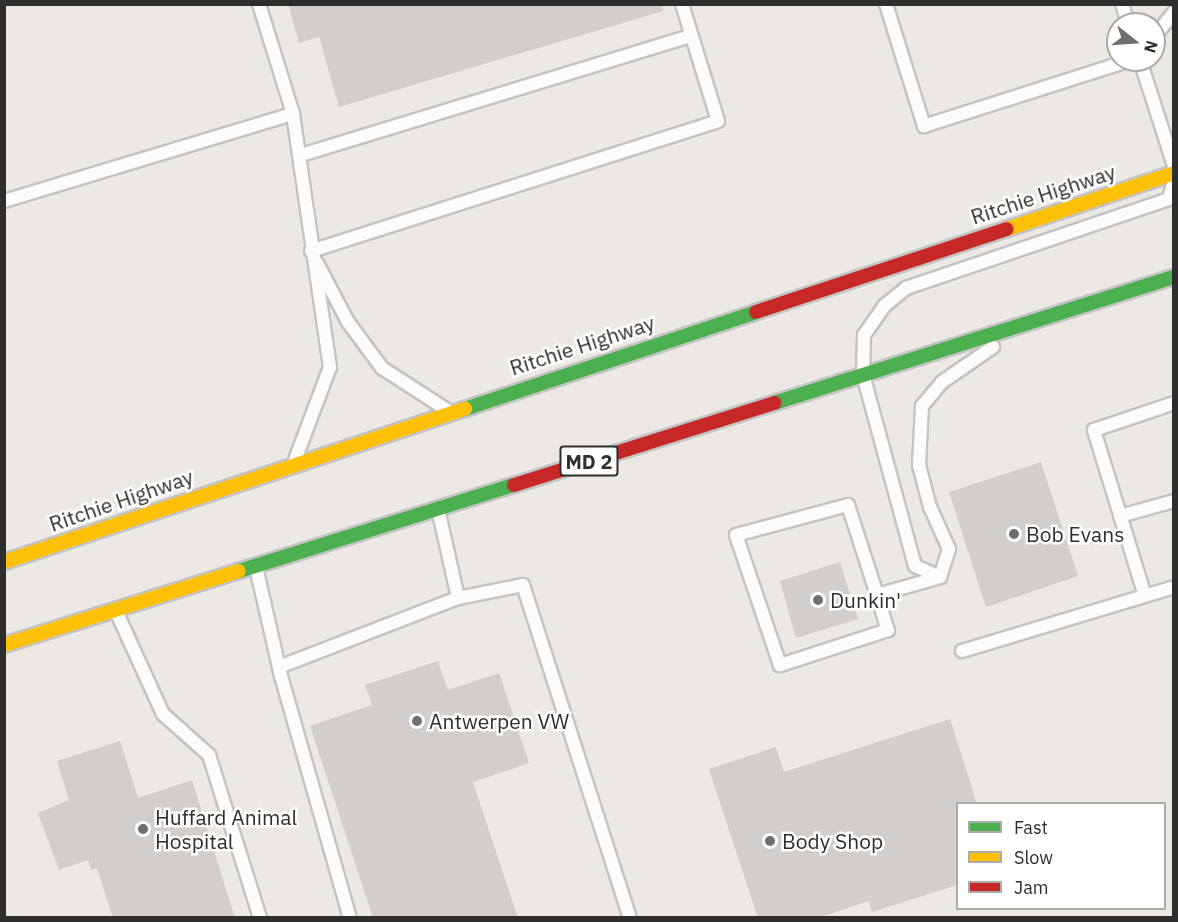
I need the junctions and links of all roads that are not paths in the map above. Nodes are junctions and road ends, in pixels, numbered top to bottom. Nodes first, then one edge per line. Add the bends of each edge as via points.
1 (259, 4) edge
2 (682, 4) edge
3 (886, 4) edge
4 (691, 36) junction
5 (1106, 68) edge
6 (1144, 72) edge
7 (293, 114) junction
8 (301, 155) junction
9 (1173, 166) edge
10 (1173, 173) edge
11 (1173, 180) edge
12 (4, 201) edge
13 (311, 251) junction
14 (1173, 277) edge
15 (1028, 323) junction
16 (863, 375) junction
17 (1173, 403) edge
18 (449, 411) junction
19 (293, 465) junction
20 (1173, 501) edge
21 (438, 508) junction
22 (1120, 516) junction
23 (4, 562) edge
24 (256, 566) junction
25 (940, 577) junction
26 (1173, 587) edge
27 (877, 595) junction
28 (1145, 596) junction
29 (458, 598) junction
30 (116, 610) junction
31 (4, 645) edge
32 (962, 651) dead end
33 (279, 667) junction
34 (260, 918) edge
35 (350, 918) edge
36 (630, 918) edge

1 - 7 lane
2 - 4 lane
3 - 5 lane via 924,126
4 - 8 lane
4 - 13 lane via 718,121
6 - 9 lane
7 - 8 lane
7 - 12 lane
8 - 13 lane
10 - 18 main road, Ritchie Highway
11 - 16 lane via 1169,199 906,288 884,306 864,335
13 - 18 lane via 348,322 382,368
13 - 19 lane via 330,367
14 - 15 main road, MD 2
15 - 16 main road, MD 2
15 - 25 lane via 942,382 922,406 919,465 930,507 949,549
16 - 21 main road, MD 2
16 - 25 lane via 915,566
17 - 22 lane via 1094,430
18 - 19 main road, Ritchie Highway
19 - 23 main road, Ritchie Highway
20 - 22 lane
21 - 24 main road, MD 2
21 - 29 lane
22 - 28 lane
24 - 30 main road, MD 2
24 - 33 lane
25 - 27 lane
26 - 28 lane
27 - 27 lane via 888,630 780,665 736,535 848,505
28 - 32 lane
29 - 33 lane
29 - 36 lane via 523,585
30 - 31 main road, MD 2
30 - 34 lane via 163,714 209,755
33 - 35 lane

